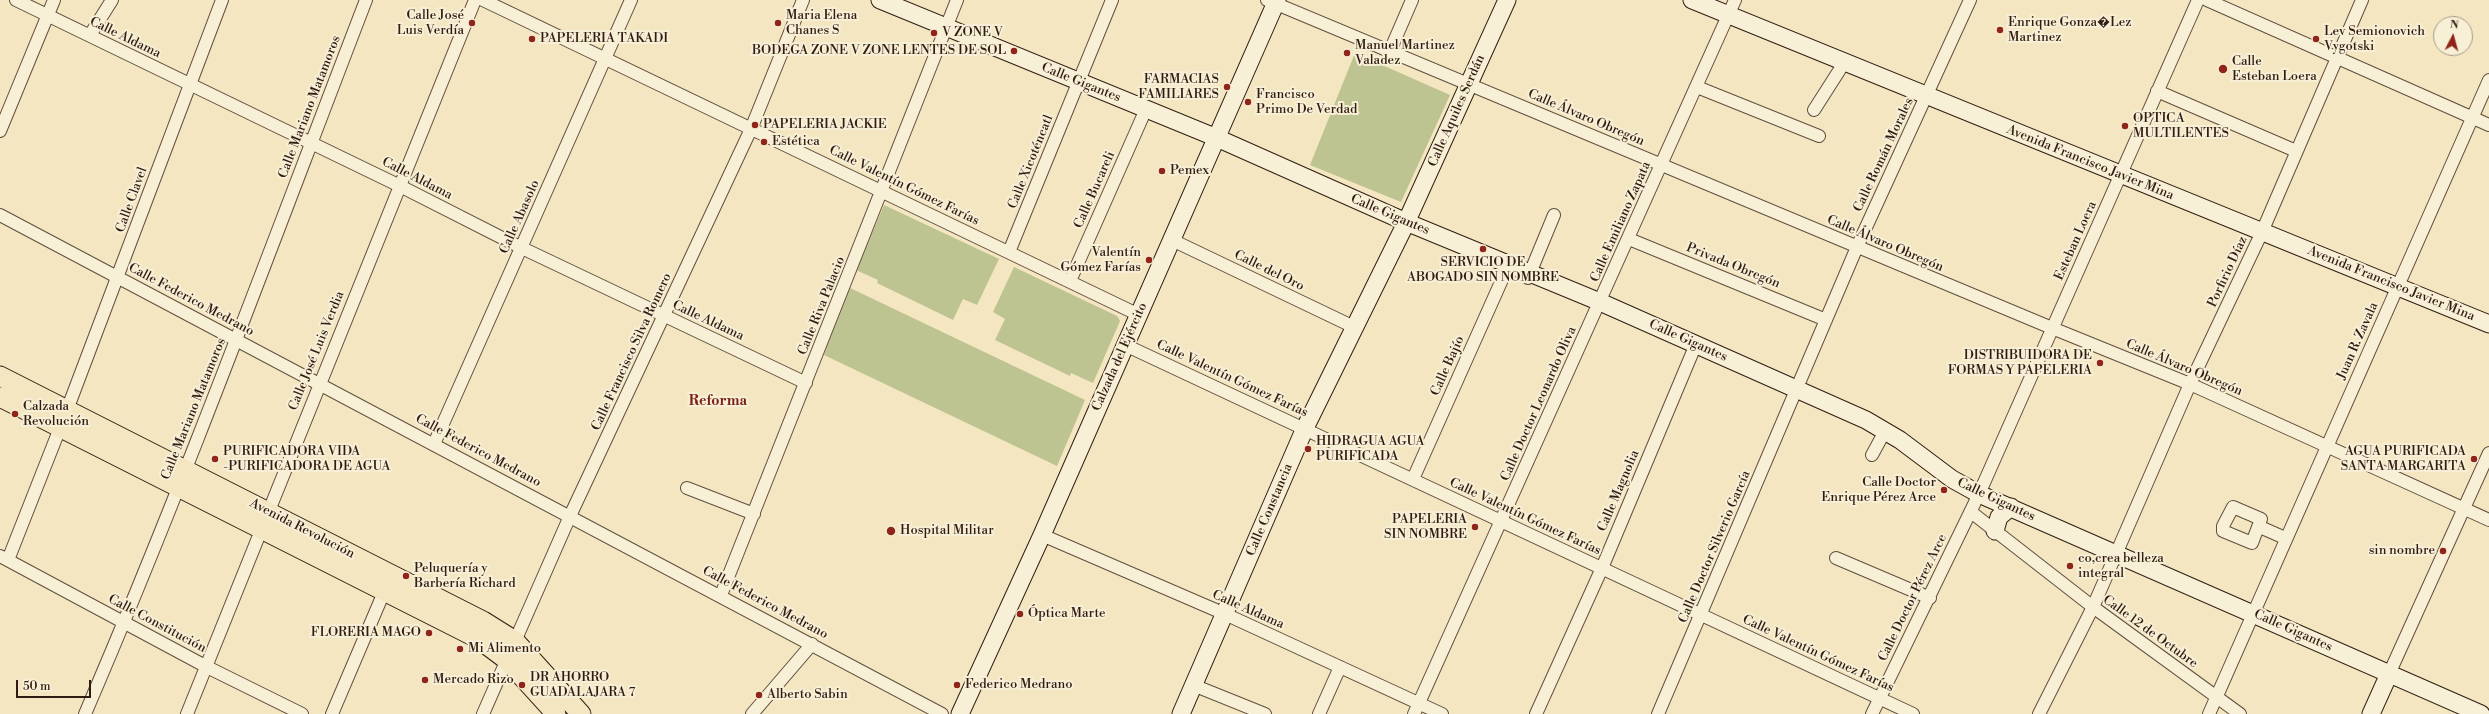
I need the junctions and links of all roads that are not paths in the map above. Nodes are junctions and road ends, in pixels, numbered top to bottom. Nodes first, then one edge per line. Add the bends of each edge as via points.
1 (16, 0) edge
2 (54, 0) edge
3 (112, 0) edge
4 (222, 0) edge
5 (366, 0) edge
6 (475, 0) edge
7 (483, 0) edge
8 (631, 0) edge
9 (803, 0) edge
10 (880, 0) edge
11 (957, 0) edge
12 (1112, 0) edge
13 (1412, 0) edge
14 (1507, 0) edge
15 (1692, 0) edge
16 (1970, 0) edge
17 (2198, 0) edge
18 (2207, 0) edge
19 (2362, 0) edge
20 (1273, 1) edge
21 (1732, 8) edge
22 (47, 16) junction
23 (946, 28) junction
24 (90, 36) junction
25 (1390, 51) junction
26 (2336, 58) junction
27 (606, 59) junction
28 (1844, 63) junction
29 (2489, 80) edge
30 (1078, 82) junction
31 (1469, 84) junction
32 (190, 85) junction
33 (1697, 87) junction
34 (2157, 91) junction
35 (1926, 97) junction
36 (1146, 109) junction
37 (1814, 110) dead end
38 (2472, 118) junction
39 (2489, 125) edge
40 (751, 129) junction
41 (0, 131) edge
42 (1819, 136) dead end
43 (1217, 138) junction
44 (310, 142) junction
45 (2296, 151) junction
46 (1662, 165) junction
47 (2121, 175) junction
48 (398, 185) junction
49 (882, 192) junction
50 (0, 215) edge
51 (1554, 215) dead end
52 (1406, 222) junction
53 (2262, 232) junction
54 (1629, 239) junction
55 (1172, 240) junction
56 (1857, 247) junction
57 (522, 248) junction
58 (1009, 252) junction
59 (1509, 264) junction
60 (1529, 276) junction
61 (118, 278) junction
62 (1070, 281) junction
63 (2398, 286) junction
64 (1600, 302) junction
65 (1139, 314) junction
66 (664, 315) junction
67 (1826, 320) junction
68 (2489, 324) edge
69 (1354, 328) junction
70 (2052, 328) junction
71 (236, 339) junction
72 (1696, 344) junction
73 (1126, 345) junction
74 (0, 376) edge
75 (318, 383) junction
76 (806, 383) junction
77 (2190, 384) junction
78 (1797, 389) junction
79 (0, 398) edge
80 (67, 410) junction
81 (60, 428) junction
82 (1305, 428) junction
83 (1885, 431) junction
84 (434, 444) junction
85 (2327, 445) junction
86 (2489, 453) edge
87 (1872, 455) dead end
88 (185, 470) junction
89 (1413, 479) junction
90 (178, 488) junction
91 (687, 488) dead end
92 (1979, 494) junction
93 (2010, 507) junction
94 (2464, 509) junction
95 (268, 512) junction
96 (1971, 512) junction
97 (754, 514) junction
98 (570, 516) junction
99 (2489, 520) edge
100 (1502, 521) junction
101 (2260, 527) dead end
102 (261, 530) junction
103 (1995, 531) junction
104 (1042, 535) junction
105 (2285, 538) junction
106 (2116, 554) junction
107 (4, 558) edge
108 (1836, 558) dead end
109 (1602, 568) junction
110 (384, 592) junction
111 (721, 595) junction
112 (1930, 598) junction
113 (2093, 607) junction
114 (2252, 612) junction
115 (1225, 614) junction
116 (1702, 616) junction
117 (125, 622) junction
118 (515, 641) junction
119 (812, 644) junction
120 (507, 660) junction
121 (207, 667) junction
122 (1340, 667) junction
123 (2389, 674) junction
124 (1193, 685) junction
125 (1880, 698) junction
126 (2217, 699) junction
127 (1416, 709) edge
128 (85, 714) edge
129 (187, 714) edge
130 (302, 714) edge
131 (332, 714) edge
132 (483, 714) edge
133 (556, 714) edge
134 (581, 714) edge
135 (752, 714) edge
136 (942, 714) edge
137 (960, 714) edge
138 (1181, 714) edge
139 (1265, 714) edge
140 (1319, 714) edge
141 (1442, 714) edge
142 (1536, 714) edge
143 (1658, 714) edge
144 (1872, 714) edge
145 (1913, 714) edge
146 (2039, 714) edge
147 (2210, 714) edge
148 (2240, 714) edge
149 (2371, 714) edge
150 (2481, 714) edge

1 - 22 street, Calle Aldama
2 - 22 street
3 - 24 street
4 - 32 street, Calle Clavel
5 - 44 street, Calle Mariano Matamoros
6 - 48 street, Calle José Luis Verdia
7 - 27 street, Calle Valentín Gómez Farías
8 - 27 street, Calle Abasolo
9 - 40 street, Calle Francisco Silva Romero
10 - 23 main road, Calle Gigantes
11 - 23 street, Calle Riva Palacio
12 - 30 street, Calle Xicoténcatl
13 - 25 street
14 - 31 main road, Calle Aquiles Serdán
15 - 21 main road, Avenida Francisco Javier Mina
16 - 35 street, Calle Román Morales
17 - 34 street, Esteban Loera
18 - 26 street
19 - 26 street, Porfirio Díaz
20 - 25 street, Calle Álvaro Obregón
20 - 43 main road, Calzada del Ejército
21 - 28 main road, Avenida Francisco Javier Mina
21 - 33 street, Calle Emiliano Zapata
22 - 24 street, Calle Aldama
22 - 41 street
23 - 30 main road, Calle Gigantes
23 - 49 street, Calle Riva Palacio
24 - 32 street, Calle Aldama
25 - 31 street, Calle Álvaro Obregón
26 - 38 street
26 - 45 street, Porfirio Díaz
27 - 40 street, Calle Valentín Gómez Farías
27 - 57 street, Calle Abasolo
28 - 35 main road, Avenida Francisco Javier Mina
28 - 37 street
29 - 38 street, Juan R. Zavala
30 - 36 main road, Calle Gigantes
30 - 58 street, Calle Xicoténcatl
31 - 46 street, Calle Álvaro Obregón
31 - 52 main road, Calle Aquiles Serdán
32 - 44 street, Calle Aldama
32 - 61 street, Calle Clavel
33 - 42 street
33 - 46 street, Calle Emiliano Zapata
34 - 45 street
34 - 47 street, Esteban Loera
35 - 47 main road, Avenida Francisco Javier Mina
35 - 56 street, Calle Román Morales
36 - 43 main road, Calle Gigantes
36 - 62 street, Calle Bucareli
38 - 39 street
38 - 63 street, Juan R. Zavala
40 - 49 street, Calle Valentín Gómez Farías
40 - 66 street, Calle Francisco Silva Romero
43 - 52 main road, Calle Gigantes
43 - 55 main road, Calzada del Ejército
44 - 48 street, Calle Aldama
44 - 71 street, Calle Mariano Matamoros
45 - 53 street, Porfirio Díaz
46 - 54 street, Calle Emiliano Zapata
46 - 56 street, Calle Álvaro Obregón
47 - 53 main road, Avenida Francisco Javier Mina
47 - 70 street, Esteban Loera
48 - 57 street, Calle Aldama
48 - 75 street, Calle José Luis Verdia
49 - 58 street, Calle Valentín Gómez Farías
49 - 76 street, Calle Riva Palacio
50 - 61 street, Calle Federico Medrano
51 - 60 street
52 - 59 main road, Calle Gigantes
52 - 69 main road, Calle Constancia
53 - 63 main road, Avenida Francisco Javier Mina
53 - 77 street, Porfirio Díaz
54 - 64 street, Calle Emiliano Zapata
54 - 67 street, Privada Obregón
55 - 65 main road, Calzada del Ejército
55 - 69 street, Calle del Oro
56 - 67 street, Calle Román Morales
56 - 70 street, Calle Álvaro Obregón
57 - 66 street, Calle Aldama
57 - 84 street, Calle Abasolo
58 - 62 street, Calle Valentín Gómez Farías
59 - 60 main road, Calle Gigantes
59 - 89 street, Calle Bajío
60 - 64 main road, Calle Gigantes
61 - 71 street, Calle Federico Medrano
61 - 80 street, Calle Clavel
62 - 65 street, Calle Valentín Gómez Farías
63 - 68 main road, Avenida Francisco Javier Mina
63 - 85 street, Juan R. Zavala
64 - 72 main road, Calle Gigantes
64 - 100 street, Calle Doctor Leonardo Oliva
65 - 73 main road, Calzada del Ejército
66 - 76 street, Calle Aldama
66 - 98 street, Calle Francisco Silva Romero
67 - 78 street, Calle Román Morales
69 - 82 main road, Calle Constancia
70 - 77 street, Calle Álvaro Obregón
70 - 92 street, Esteban Loera
71 - 75 street, Calle Federico Medrano
71 - 88 street, Calle Mariano Matamoros
72 - 78 main road, Calle Gigantes
72 - 109 street, Calle Magnolia
73 - 82 street, Calle Valentín Gómez Farías
73 - 104 main road, Calzada del Ejército
74 - 80 main road, Avenida Revolución
75 - 84 street, Calle Federico Medrano
75 - 95 street, Calle José Luis Verdia
76 - 97 street, Calle Riva Palacio
77 - 85 street, Calle Álvaro Obregón
77 - 106 street, Porfirio Díaz
78 - 83 main road, Calle Gigantes
78 - 116 street, Calle Doctor Silverio García
79 - 81 main road, Avenida Revolución
80 - 88 main road, Avenida Revolución
81 - 90 main road, Avenida Revolución
81 - 107 street
82 - 89 street, Calle Valentín Gómez Farías
82 - 115 main road, Calle Constancia
83 - 87 street
83 - 92 main road, Calle Gigantes
84 - 98 street, Calle Federico Medrano
85 - 94 street, Calle Álvaro Obregón
85 - 105 street, Juan R. Zavala
86 - 94 street
88 - 90 street, Calle Mariano Matamoros
88 - 95 main road, Avenida Revolución
89 - 100 street, Calle Valentín Gómez Farías
90 - 102 main road, Avenida Revolución
90 - 117 street, Calle Mariano Matamoros
91 - 97 street
92 - 93 main road, Calle Gigantes
92 - 96 street, Calle Doctor Pérez Arce
93 - 103 main road via 1999,517
93 - 106 main road, Calle Gigantes
94 - 99 street, Calle Álvaro Obregón
94 - 123 street
95 - 102 street, Calle José Luis Verdia
95 - 118 main road, Avenida Revolución via 483,621
96 - 103 street, Calle 12 de Octubre
96 - 112 street, Calle Doctor Pérez Arce
97 - 111 street, Calle Riva Palacio
98 - 111 street, Calle Federico Medrano
98 - 118 street, Calle Francisco Silva Romero
100 - 109 street, Calle Valentín Gómez Farías
100 - 127 street, Calle Doctor Leonardo Oliva
101 - 105 street
102 - 110 main road, Avenida Revolución
102 - 121 street, Calle José Luis Verdia
103 - 113 street, Calle 12 de Octubre
104 - 115 street, Calle Aldama
104 - 137 main road, Calzada del Ejército
105 - 114 street, Juan R. Zavala
106 - 113 street, Porfirio Díaz
106 - 114 main road, Calle Gigantes
107 - 117 street, Calle Constitución
108 - 112 street
109 - 116 street, Calle Valentín Gómez Farías
109 - 142 street, Calle Magnolia
110 - 120 main road, Avenida Revolución via 479,639
110 - 131 street
111 - 119 street, Calle Federico Medrano
112 - 125 street, Calle Doctor Pérez Arce
113 - 126 street, Calle 12 de Octubre
113 - 146 street, Porfirio Díaz
114 - 123 main road, Calle Gigantes
114 - 126 street, Juan R. Zavala
115 - 122 street, Calle Aldama
115 - 124 main road, Calle Constancia
116 - 125 street, Calle Valentín Gómez Farías
116 - 143 street, Calle Doctor Silverio García
117 - 121 street, Calle Constitución
117 - 128 street, Calle Mariano Matamoros
118 - 120 street, Calle Francisco Silva Romero
118 - 134 main road, Avenida Revolución
119 - 135 street
119 - 136 street, Calle Federico Medrano
120 - 132 street, Calle Francisco Silva Romero
120 - 133 main road, Avenida Revolución
121 - 129 street, Calle José Luis Verdia
121 - 130 street, Calle Constitución
122 - 127 street, Calle Aldama
122 - 140 street
123 - 149 main road
123 - 150 main road, Calle Gigantes
124 - 138 main road, Calle Constancia
124 - 139 street
125 - 144 street, Calle Doctor Pérez Arce
125 - 145 street, Calle Valentín Gómez Farías
126 - 147 street, Juan R. Zavala
126 - 148 street, Calle 12 de Octubre
127 - 141 street, Calle Aldama

